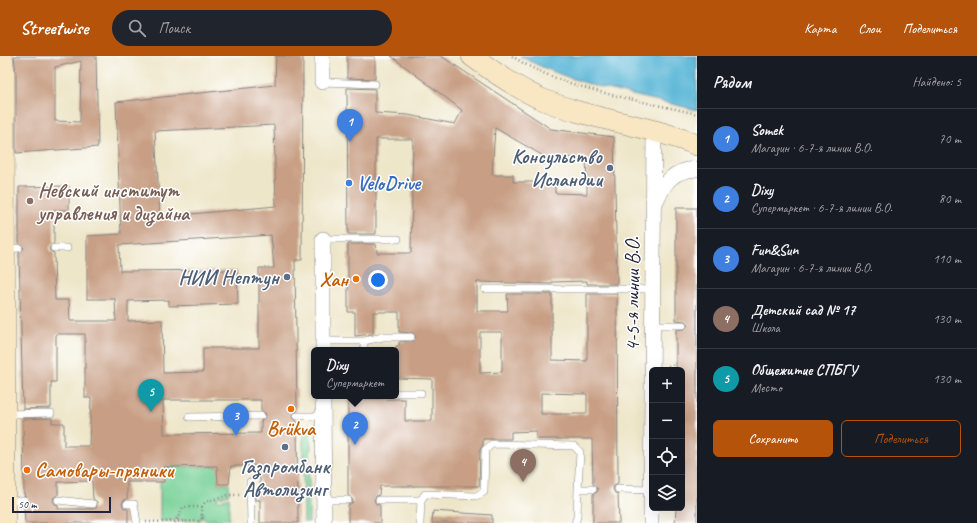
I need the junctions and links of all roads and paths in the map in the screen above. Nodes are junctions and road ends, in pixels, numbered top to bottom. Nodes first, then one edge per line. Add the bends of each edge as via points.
1 (2, 56) edge
2 (322, 56) edge
3 (472, 56) edge
4 (512, 56) edge
5 (322, 82) joint
6 (375, 84) dead end
7 (697, 114) edge
8 (654, 130) junction
9 (697, 145) edge
10 (4, 161) edge
11 (697, 169) edge
12 (652, 209) junction
13 (322, 239) joint
14 (398, 239) dead end
15 (54, 248) dead end
16 (67, 248) dead end
17 (8, 249) edge
18 (485, 289) dead end
19 (652, 289) junction
20 (652, 325) junction
21 (683, 325) dead end
22 (411, 337) dead end
23 (364, 341) junction
24 (323, 345) edge
25 (364, 347) edge
26 (2, 352) edge
27 (668, 366) dead end
28 (676, 366) dead end
29 (652, 367) edge
30 (399, 393) edge
31 (420, 393) dead end
32 (323, 399) edge
33 (652, 403) edge
34 (51, 413) dead end
35 (2, 414) edge
36 (261, 416) dead end
37 (297, 416) dead end
38 (323, 416) junction
39 (189, 417) dead end
40 (652, 475) edge
41 (250, 482) dead end
42 (578, 489) junction
43 (593, 489) dead end
44 (618, 489) dead end
45 (649, 494) edge
46 (229, 495) dead end
47 (58, 500) dead end
48 (324, 500) junction
49 (348, 500) dead end
50 (379, 500) dead end
51 (421, 500) junction
52 (93, 504) dead end
53 (127, 504) dead end
54 (202, 506) junction
55 (651, 511) edge
56 (175, 522) edge
57 (202, 522) edge
58 (5, 523) edge
59 (137, 523) edge
60 (251, 523) edge
61 (324, 523) edge
62 (420, 523) edge
63 (575, 523) edge
64 (651, 523) edge

1 - 10 main road
2 - 5 street
3 - 8 main road via 492,71 539,98
4 - 7 path via 542,73 569,83
5 - 6 lane
8 - 9 main road
8 - 12 street, 4-5-я линии В.О.
10 - 17 main road
11 - 12 street, 4-5-я линии В.О. via 675,174 664,184
12 - 19 street, 4-5-я линии В.О.
13 - 14 lane
13 - 24 street
15 - 16 lane
17 - 26 main road
18 - 19 lane
19 - 20 street, 4-5-я линии В.О.
20 - 21 lane
20 - 29 street, 4-5-я линии В.О.
22 - 23 lane via 383,337
23 - 24 lane
23 - 25 lane
26 - 35 main road
27 - 28 path
30 - 31 lane
32 - 38 street
33 - 40 street, 4-5-я линии В.О.
34 - 35 lane
35 - 58 main road via 15,500
36 - 39 lane
37 - 38 lane
38 - 48 street
41 - 60 lane
42 - 43 lane
42 - 51 lane via 580,452 574,446 492,444 485,450 485,487 481,495 425,494
42 - 63 lane
44 - 45 lane
46 - 54 path via 205,502
47 - 52 lane
48 - 49 lane
48 - 61 street
50 - 51 lane
51 - 62 lane
53 - 59 lane via 134,504
54 - 56 path via 183,507
54 - 57 path
55 - 64 street, 4-5-я линии В.О.
56 - 57 path
56 - 59 path

